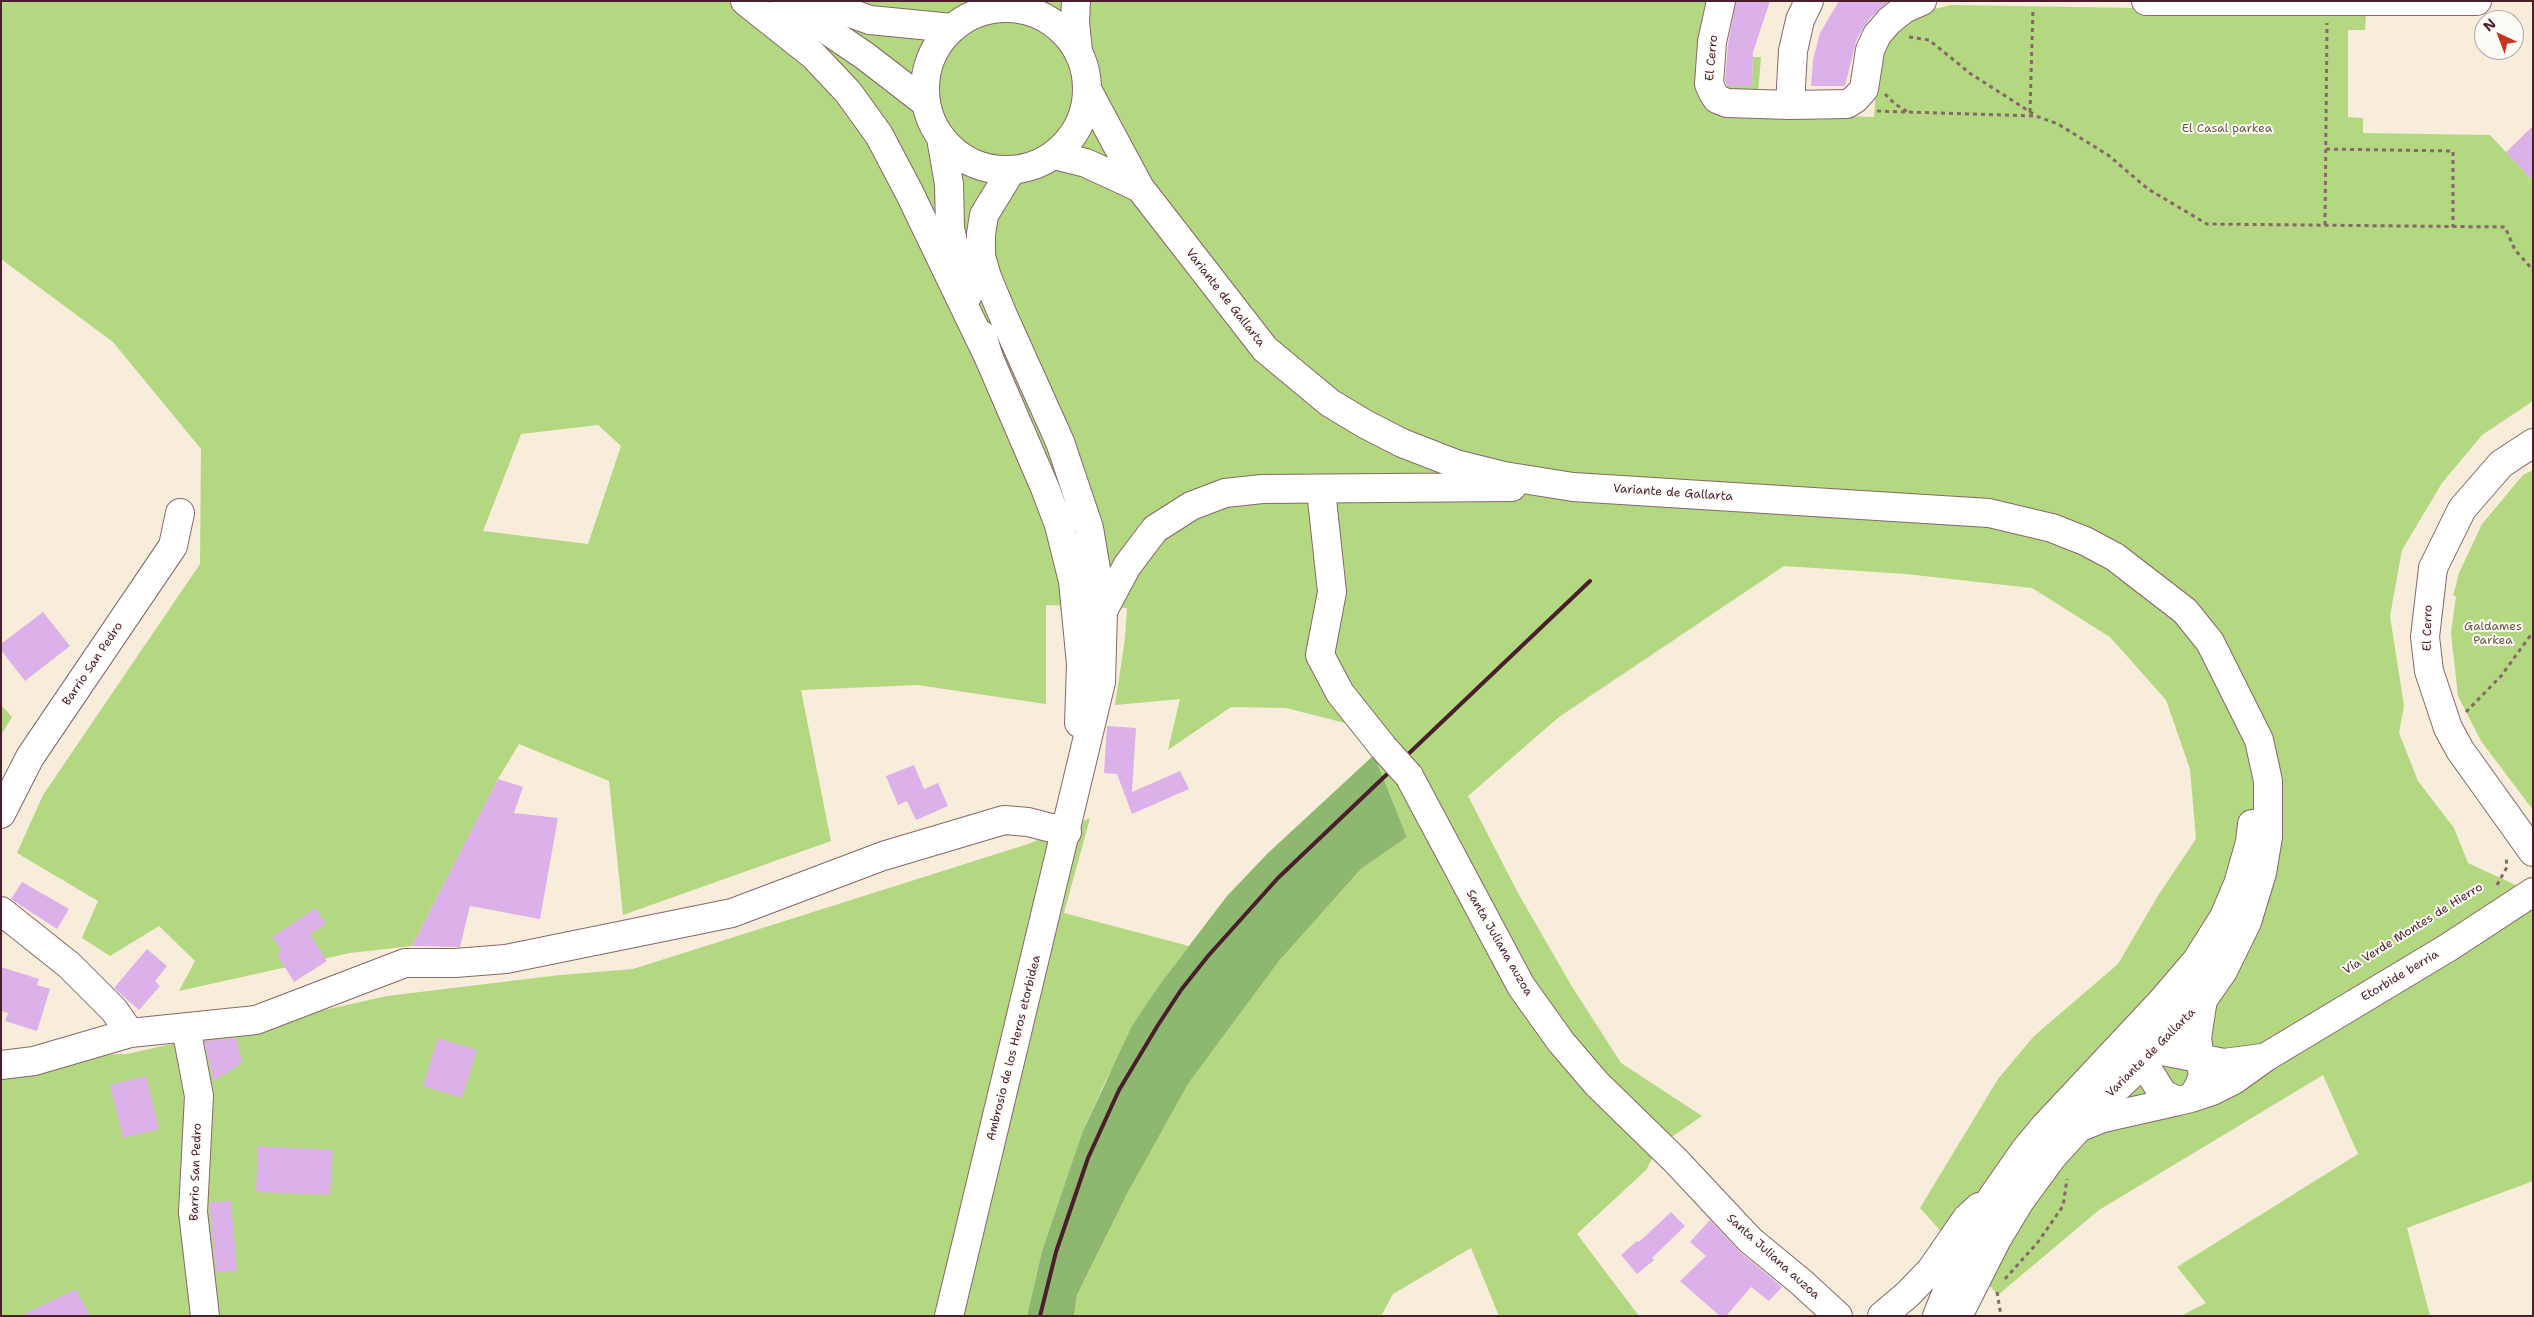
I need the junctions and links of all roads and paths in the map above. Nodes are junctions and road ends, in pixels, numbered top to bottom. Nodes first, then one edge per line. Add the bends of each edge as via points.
1 (745, 1) edge
2 (784, 1) edge
3 (816, 1) edge
4 (1076, 1) edge
5 (1722, 1) edge
6 (1809, 1) edge
7 (1922, 1) edge
8 (2146, 1) edge
9 (2477, 1) edge
10 (1009, 4) edge
11 (2033, 8) dead end
12 (2328, 15) dead end
13 (952, 28) junction
14 (1906, 37) dead end
15 (1078, 51) junction
16 (1088, 91) junction
17 (1882, 91) dead end
18 (926, 103) junction
19 (1790, 104) junction
20 (1847, 104) junction
21 (1909, 112) junction
22 (2030, 112) junction
23 (2036, 116) junction
24 (941, 138) junction
25 (2326, 148) junction
26 (1054, 155) junction
27 (1011, 171) junction
28 (1140, 188) junction
29 (2325, 225) junction
30 (2454, 226) junction
31 (2533, 270) edge
32 (989, 358) junction
33 (2533, 443) edge
34 (1573, 487) junction
35 (1321, 490) junction
36 (180, 513) dead end
37 (1103, 611) junction
38 (2533, 632) edge
39 (2241, 705) junction
40 (2462, 716) dead end
41 (1077, 779) junction
42 (1, 814) edge
43 (1067, 832) junction
44 (2506, 852) dead end
45 (2533, 852) edge
46 (2491, 890) dead end
47 (2533, 892) edge
48 (1, 911) edge
49 (2224, 917) junction
50 (2203, 999) junction
51 (186, 1028) junction
52 (130, 1034) junction
53 (2150, 1054) junction
54 (2266, 1057) junction
55 (2201, 1058) junction
56 (1, 1065) edge
57 (2100, 1067) junction
58 (2184, 1099) junction
59 (2078, 1128) junction
60 (2067, 1178) dead end
61 (2032, 1185) junction
62 (1992, 1196) junction
63 (1950, 1261) junction
64 (2001, 1284) dead end
65 (1997, 1290) dead end
66 (205, 1316) edge
67 (949, 1316) edge
68 (1838, 1316) edge
69 (1882, 1316) edge
70 (1938, 1316) edge
71 (1958, 1316) edge
72 (2001, 1316) edge

1 - 32 main road via 813,55 848,92 879,135
2 - 18 main road via 865,56
3 - 13 main road via 870,20
4 - 15 main road
5 - 19 main road, El Cerro via 1712,42 1709,84 1713,93 1717,99 1727,103
6 - 19 main road via 1800,20 1793,51
7 - 20 main road via 1904,9 1878,35 1870,50 1864,89
8 - 9 main road
10 - 13 main road via 968,18
10 - 15 main road via 1048,19 1065,33
11 - 22 path
12 - 25 path
13 - 18 main road via 929,62
14 - 22 path via 1929,40 1971,74
15 - 16 main road via 1086,70
16 - 26 main road via 1078,127
16 - 28 main road, Variante de Gallarta
17 - 21 path
18 - 24 main road
19 - 20 main road, El Cerro
20 - 21 path via 1864,111
21 - 23 path
22 - 23 path
23 - 29 path via 2083,139 2108,155 2148,189 2207,224
24 - 27 main road via 954,152 972,163
24 - 32 main road via 956,256
25 - 29 path
25 - 30 path via 2453,151
26 - 27 main road
26 - 28 main road, Variante de Gallarta via 1086,163
27 - 37 main road via 984,215 981,256 987,277 1060,442 1089,528
28 - 34 main road, Variante de Gallarta via 1265,349 1330,403 1402,443 1456,464 1504,476
29 - 30 path
30 - 31 path via 2505,227 2515,250
32 - 41 main road via 1059,525 1073,581 1081,664
33 - 45 main road, El Cerro via 2501,464 2462,509 2433,568 2425,637 2429,671 2448,728 2460,750
34 - 35 main road
34 - 39 main road, Variante de Gallarta via 1989,513 2052,528 2115,557 2185,611 2210,642
35 - 37 main road via 1225,492 1191,506 1155,529 1127,566
35 - 68 main road, Santa Juliana auzoa, bridge via 1332,592 1320,656 1340,693 1382,748 1409,776 1521,986 1561,1042 1597,1084 1750,1240
36 - 42 main road, Barrio San Pedro via 173,546 30,757
37 - 41 main road via 1101,682
38 - 40 path via 2501,676
39 - 49 main road, Variante de Gallarta via 2253,812 2250,842
39 - 50 main road, Variante de Gallarta via 2259,740 2268,781 2268,837 2262,873 2247,922 2224,972
41 - 43 main road, Ambrosio de los Heros etorbidea
43 - 51 main road via 1028,822 1004,820 883,856 732,913 506,959 405,963 256,1020
43 - 67 main road, Ambrosio de los Heros etorbidea
44 - 46 path, Vía Verde Montes de Hierro via 2508,866 2499,884
47 - 54 main road, Etorbide berria
48 - 52 main road via 68,965 114,1010
49 - 53 main road via 2202,972 2150,1033
49 - 57 main road, Variante de Gallarta via 2191,967
50 - 53 main road, Variante de Gallarta
50 - 55 main road via 2197,1038
51 - 52 main road
51 - 66 main road, Barrio San Pedro via 199,1096 193,1212
52 - 56 main road via 34,1061
53 - 55 main road, Etorbide berria
53 - 57 main road, Etorbide berria via 2122,1057
53 - 58 main road via 2154,1083 2163,1094
53 - 59 main road, Variante de Gallarta
54 - 55 main road, Etorbide berria via 2224,1062
54 - 58 main road, Etorbide berria via 2234,1080
55 - 58 main road via 2203,1076 2198,1088
57 - 62 main road, Variante de Gallarta via 2045,1126
58 - 59 main road, Etorbide berria via 2103,1118
59 - 61 main road, Variante de Gallarta via 2052,1156
60 - 64 path via 2063,1206 2038,1242
61 - 63 main road via 2004,1204 1983,1232
61 - 71 main road, Variante de Gallarta via 1997,1239
62 - 63 main road, Variante de Gallarta
62 - 63 main road via 1967,1218
63 - 69 main road
63 - 70 main road, Variante de Gallarta
65 - 72 path

